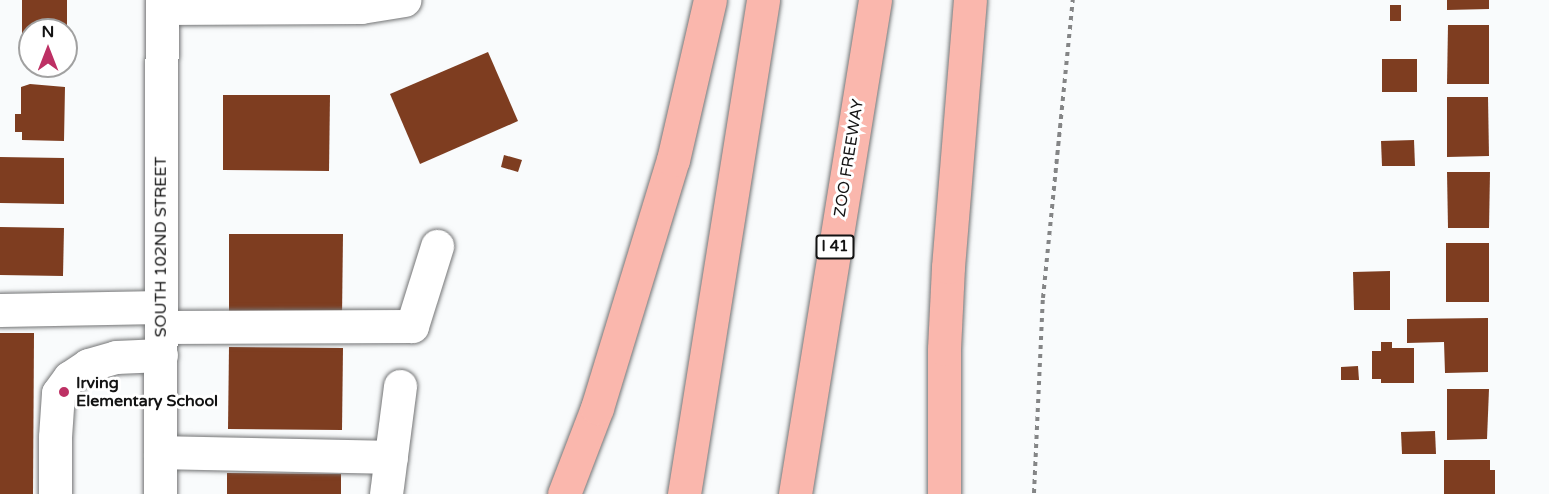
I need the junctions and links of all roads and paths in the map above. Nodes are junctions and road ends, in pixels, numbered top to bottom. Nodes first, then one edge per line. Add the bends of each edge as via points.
1 (404, 0) edge
2 (710, 0) edge
3 (763, 0) edge
4 (875, 0) edge
5 (970, 0) edge
6 (1074, 0) edge
7 (162, 4) edge
8 (438, 246) dead end
9 (0, 310) edge
10 (161, 330) junction
11 (400, 386) dead end
12 (160, 452) junction
13 (391, 457) junction
14 (1034, 493) edge
15 (55, 494) edge
16 (160, 494) edge
17 (386, 494) edge
18 (564, 494) edge
19 (684, 494) edge
20 (795, 494) edge
21 (944, 494) edge

1 - 7 street via 361,7
2 - 18 highway via 673,160 597,408
3 - 19 highway
4 - 20 highway, ZOO FREEWAY / I 41
5 - 21 highway via 948,267
6 - 14 path via 1043,298
7 - 10 street, SOUTH 102ND STREET
8 - 10 street via 412,326
9 - 10 street
10 - 12 street, SOUTH 102ND STREET
10 - 15 street via 116,357 88,365 69,378 58,393
11 - 13 street
12 - 13 street
12 - 16 street, SOUTH 102ND STREET
13 - 17 street

